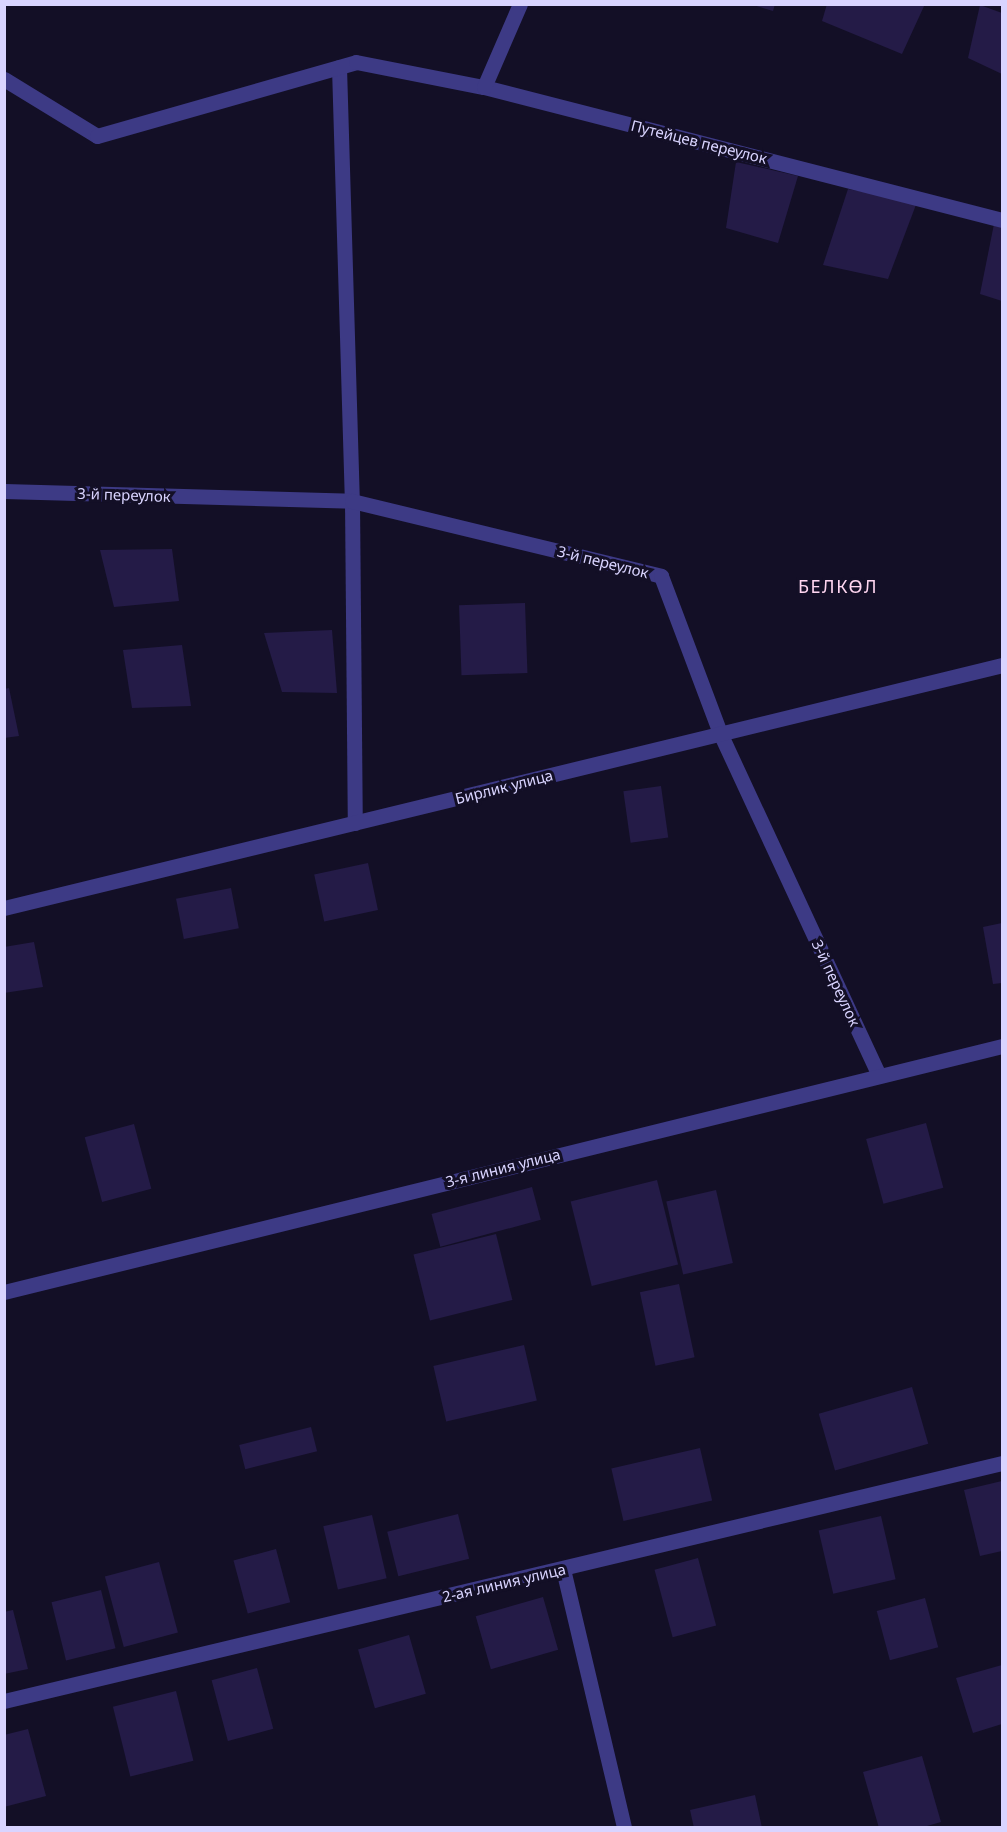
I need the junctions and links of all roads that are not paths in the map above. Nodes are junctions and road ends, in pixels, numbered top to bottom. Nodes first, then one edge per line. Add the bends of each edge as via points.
1 (519, 4) edge
2 (339, 67) junction
3 (4, 79) edge
4 (484, 87) junction
5 (1002, 220) edge
6 (4, 491) edge
7 (352, 501) junction
8 (1002, 664) edge
9 (720, 733) junction
10 (355, 823) junction
11 (4, 908) edge
12 (1002, 1046) edge
13 (879, 1075) junction
14 (4, 1292) edge
15 (1002, 1463) edge
16 (563, 1569) junction
17 (4, 1701) edge
18 (624, 1827) edge

1 - 4 street
2 - 3 street, Путейцев переулок via 97,136
2 - 4 street, Путейцев переулок via 356,62
2 - 7 street
4 - 5 street, Путейцев переулок
6 - 7 street, 3-й переулок
7 - 9 street, 3-й переулок via 661,576
7 - 10 street
8 - 9 street, Бирлик улица
9 - 10 street, Бирлик улица
9 - 13 street, 3-й переулок
10 - 11 street, Бирлик улица
12 - 13 street, 3-я линия улица
13 - 14 street, 3-я линия улица
15 - 16 street, 2-ая линия улица
16 - 17 street, 2-ая линия улица
16 - 18 street

